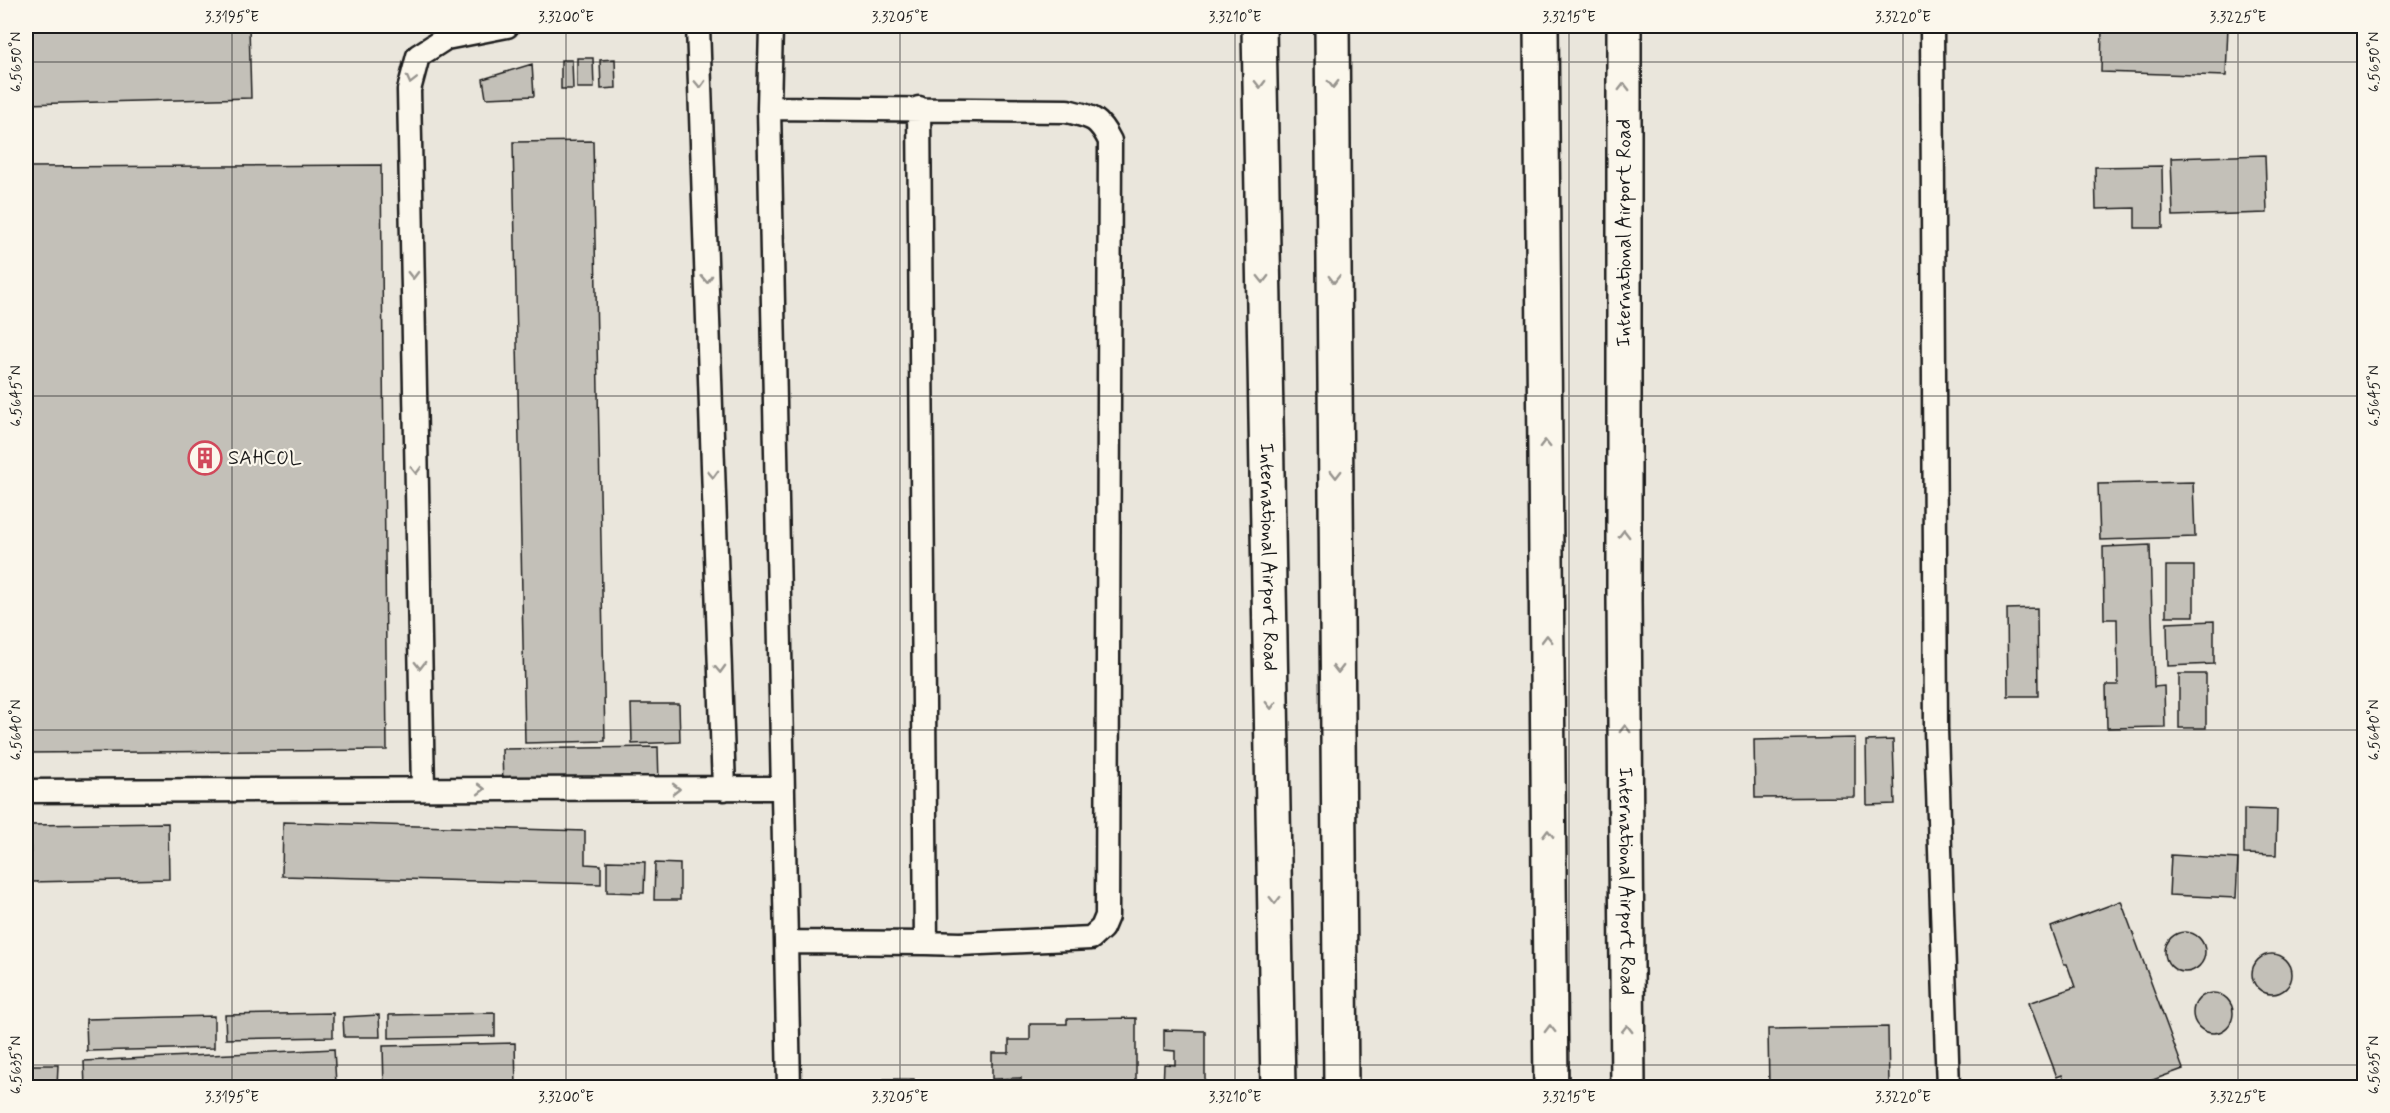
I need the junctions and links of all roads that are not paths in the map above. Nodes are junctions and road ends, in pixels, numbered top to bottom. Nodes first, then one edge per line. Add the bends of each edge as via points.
1 (507, 26) edge
2 (698, 26) edge
3 (771, 26) edge
4 (1259, 26) edge
5 (1332, 26) edge
6 (1541, 26) edge
7 (1624, 26) edge
8 (1932, 26) edge
9 (769, 108) junction
10 (919, 108) junction
11 (783, 788) junction
12 (423, 789) junction
13 (724, 789) junction
14 (26, 791) edge
15 (786, 942) junction
16 (926, 943) junction
17 (789, 1088) edge
18 (1278, 1088) edge
19 (1341, 1088) edge
20 (1551, 1088) edge
21 (1628, 1088) edge
22 (1948, 1088) edge

1 -> 12 lane via 446,38 418,56 409,90
2 -> 13 lane
3 - 9 lane
4 -> 18 main road, International Airport Road
5 -> 19 main road
20 -> 6 main road
21 -> 7 main road, International Airport Road
8 - 22 lane via 1936,730
9 - 10 lane
9 - 11 lane
10 - 16 lane
10 - 16 lane via 1067,111 1101,123 1110,141 1107,916 1102,928 1091,938
11 - 13 lane
11 - 15 lane
12 -> 13 lane
12 - 14 lane
15 - 16 lane
15 - 17 lane

